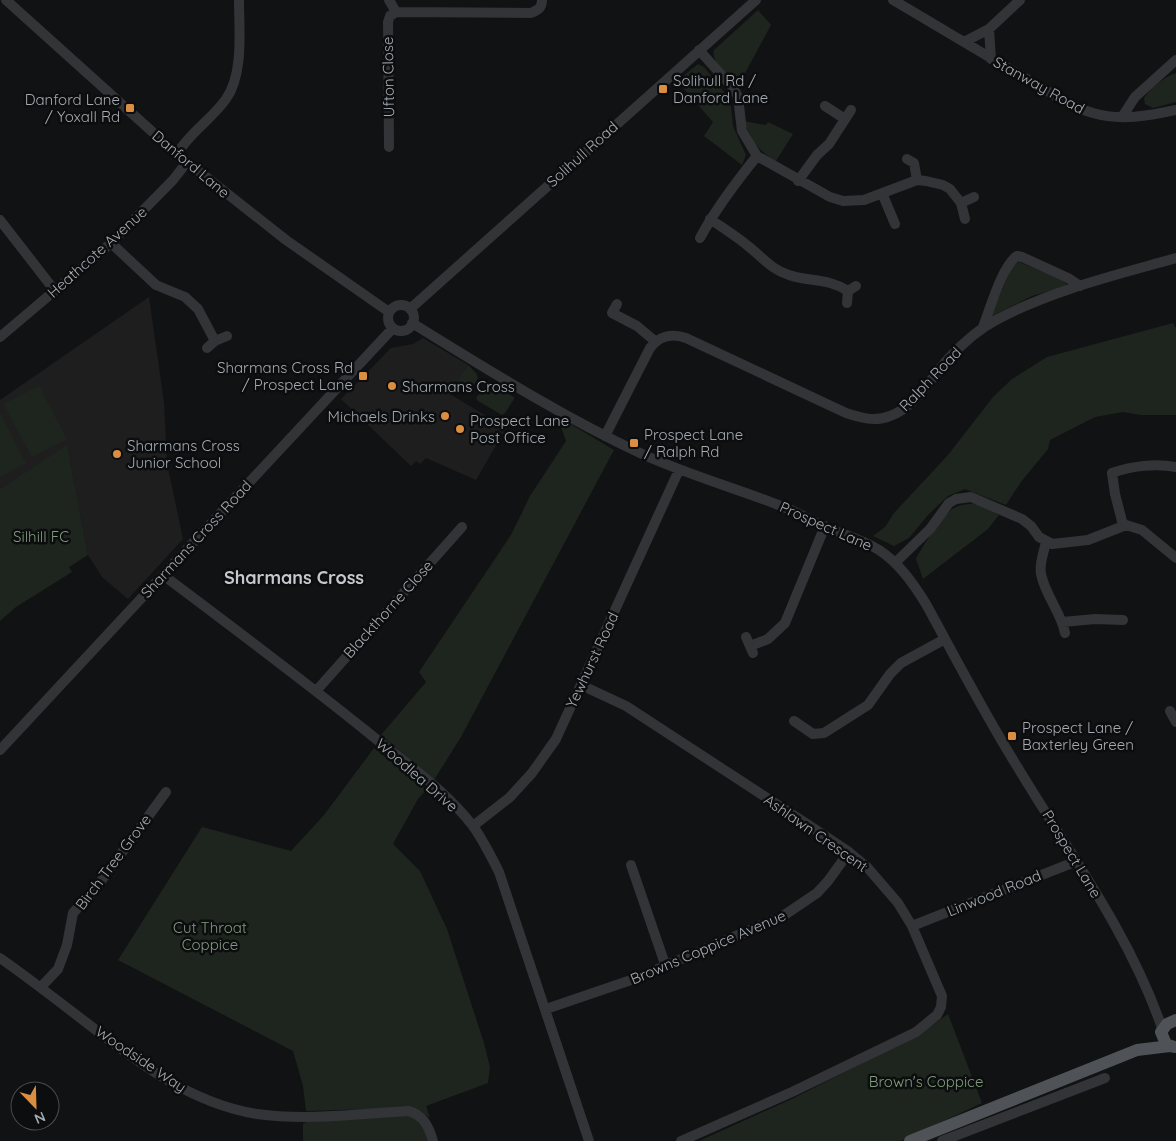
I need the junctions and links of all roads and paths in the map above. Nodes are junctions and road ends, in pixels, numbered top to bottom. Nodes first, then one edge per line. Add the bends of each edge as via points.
1 (6, 0) edge
2 (239, 0) edge
3 (389, 0) edge
4 (542, 0) edge
5 (756, 0) edge
6 (893, 0) edge
7 (1020, 0) edge
8 (396, 12) junction
9 (989, 29) junction
10 (964, 42) junction
11 (699, 50) junction
12 (991, 59) junction
13 (1176, 60) edge
14 (825, 106) dead end
15 (851, 110) dead end
16 (1176, 110) edge
17 (1122, 117) junction
18 (845, 119) junction
19 (389, 147) dead end
20 (177, 154) junction
21 (757, 156) junction
22 (907, 159) dead end
23 (187, 162) junction
24 (798, 180) junction
25 (917, 180) junction
26 (882, 193) junction
27 (974, 197) dead end
28 (961, 203) junction
29 (710, 219) junction
30 (965, 219) dead end
31 (0, 220) edge
32 (895, 224) dead end
33 (700, 238) dead end
34 (111, 243) junction
35 (1176, 258) edge
36 (1080, 286) junction
37 (56, 291) junction
38 (847, 303) dead end
39 (617, 304) dead end
40 (410, 309) junction
41 (389, 312) junction
42 (412, 324) junction
43 (982, 327) junction
44 (392, 328) junction
45 (227, 336) dead end
46 (0, 337) edge
47 (656, 342) junction
48 (605, 436) junction
49 (1176, 466) edge
50 (679, 470) junction
51 (1123, 525) junction
52 (825, 526) junction
53 (462, 527) dead end
54 (1046, 542) junction
55 (1176, 558) edge
56 (895, 564) junction
57 (163, 575) junction
58 (1123, 620) dead end
59 (1063, 622) junction
60 (1065, 633) dead end
61 (945, 639) junction
62 (749, 645) dead end
63 (581, 685) junction
64 (316, 691) junction
65 (1170, 711) dead end
66 (794, 721) dead end
67 (1176, 722) edge
68 (0, 750) edge
69 (166, 792) dead end
70 (473, 826) junction
71 (849, 852) junction
72 (1077, 861) junction
73 (630, 865) dead end
74 (912, 926) junction
75 (0, 958) edge
76 (666, 966) junction
77 (41, 988) junction
78 (546, 1009) junction
79 (1168, 1025) edge
80 (1174, 1047) edge
81 (1137, 1050) junction
82 (1105, 1078) dead end
83 (1062, 1087) junction
84 (433, 1141) edge
85 (589, 1141) edge
86 (681, 1141) edge
87 (910, 1141) edge
88 (942, 1141) edge

1 - 20 street, Danford Lane
2 - 20 street via 238,66 232,88
3 - 8 street
4 - 8 street via 538,10 531,13
5 - 11 street, Solihull Road
6 - 10 street, Stanway Road
7 - 9 street
8 - 19 street, Ufton Close via 388,22
9 - 10 street
9 - 12 street
10 - 12 street, Stanway Road
11 - 21 street via 734,89 742,131
11 - 40 street, Solihull Road
12 - 17 street, Stanway Road via 1080,108
13 - 17 street via 1135,97
14 - 18 street
15 - 18 street
16 - 17 street, Stanway Road
18 - 24 street via 829,144
20 - 23 street, Danford Lane
21 - 24 street
21 - 29 street
22 - 25 street via 914,163
23 - 34 street, Heathcote Avenue
23 - 41 street, Danford Lane via 286,240
24 - 26 street via 843,201 864,200
25 - 26 street
25 - 28 street via 950,189
26 - 32 street
27 - 28 street
28 - 30 street
29 - 33 street
29 - 38 street via 770,266 789,275 852,289
31 - 37 street
34 - 37 street, Heathcote Avenue
34 - 45 street via 156,285 185,297 198,309 211,344
35 - 36 street, Ralph Road
36 - 43 street, Ralph Road via 1020,308
36 - 43 street via 1017,256 1005,271
37 - 46 street, Heathcote Avenue
39 - 47 street via 612,313 637,326
40 - 41 street via 396,306
40 - 42 street
41 - 44 street via 388,321
42 - 44 street via 404,331
42 - 48 street, Prospect Lane
43 - 47 street, Ralph Road via 950,357 908,406 890,417 875,419 846,413 680,336 667,336
44 - 57 street, Sharmans Cross Road
47 - 48 street
48 - 50 street, Prospect Lane
49 - 51 street via 1163,464 1112,473
50 - 52 street, Prospect Lane via 787,508
50 - 63 street, Yewhurst Road
51 - 54 street via 1088,540
51 - 55 street via 1142,530
52 - 56 street, Prospect Lane via 879,550
52 - 62 street via 785,623 768,639
53 - 64 street, Blackthorne Close
54 - 56 street via 1022,519 970,496 949,503 930,529
54 - 59 street via 1041,574
56 - 61 street, Prospect Lane via 911,580
57 - 64 street, Woodlea Drive
57 - 68 street, Sharmans Cross Road
58 - 59 street
59 - 60 street
61 - 66 street via 901,662 868,705 824,733 813,734
61 - 72 street, Prospect Lane via 1014,762
63 - 70 street, Yewhurst Road via 556,739 532,773 509,798
63 - 71 street, Ashlawn Crescent via 626,706
64 - 70 street, Woodlea Drive via 432,784
65 - 67 street
69 - 77 street, Birch Tree Grove via 96,888 73,913 58,969
70 - 78 street, Woodlea Drive via 499,872
71 - 74 street, Ashlawn Crescent via 884,885
71 - 76 street, Browns Coppice Avenue via 817,893 793,910
72 - 74 street, Linwood Road
72 - 79 street, Prospect Lane
73 - 76 street
74 - 86 street, Ashlawn Crescent via 942,996 937,1014 927,1024 800,1088
75 - 77 street, Woodside Way
76 - 78 street, Browns Coppice Avenue
77 - 84 street, Woodside Way via 115,1044 172,1083 199,1097 238,1110 277,1116 414,1112 423,1118
78 - 85 street, Woodlea Drive
79 - 80 main road via 1164,1041
79 - 81 main road
80 - 81 main road
81 - 83 main road
82 - 83 street
83 - 87 main road
83 - 88 street

